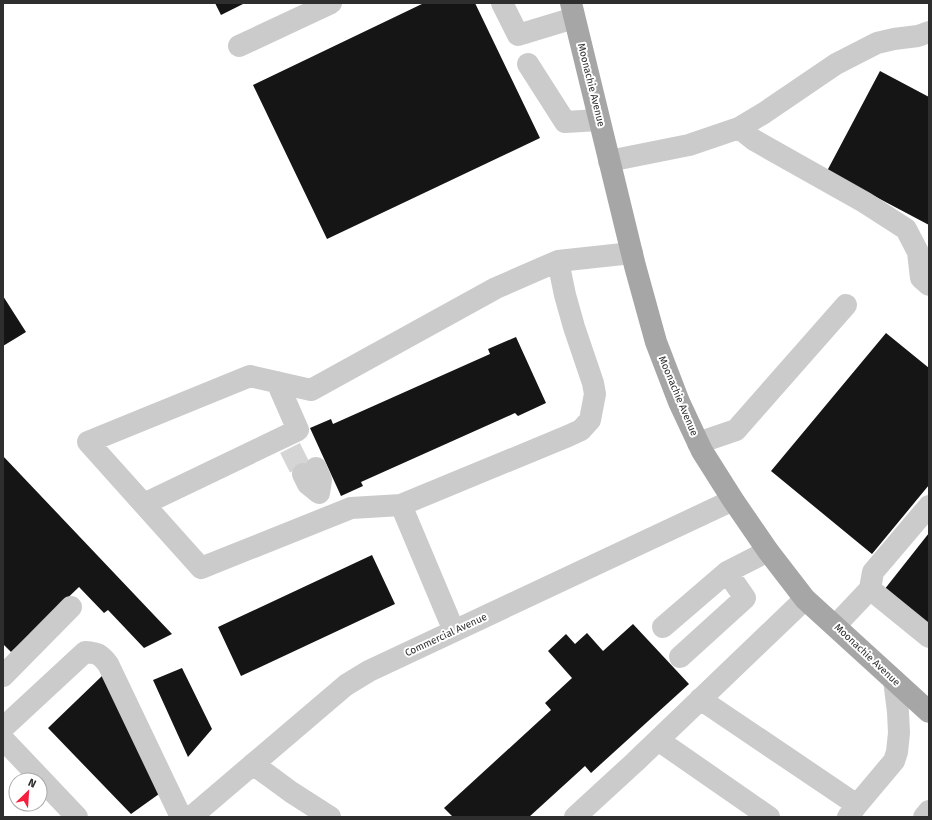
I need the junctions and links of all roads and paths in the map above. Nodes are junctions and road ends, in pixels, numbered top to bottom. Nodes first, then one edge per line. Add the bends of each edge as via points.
1 (331, 3) edge
2 (502, 3) edge
3 (572, 10) edge
4 (929, 32) edge
5 (239, 46) dead end
6 (528, 64) dead end
7 (599, 120) junction
8 (739, 128) junction
9 (609, 161) junction
10 (632, 253) junction
11 (558, 260) junction
12 (929, 285) edge
13 (846, 305) dead end
14 (277, 382) junction
15 (698, 443) junction
16 (309, 471) tunnel mouth
17 (732, 500) junction
18 (144, 504) junction
19 (401, 505) junction
20 (929, 506) edge
21 (329, 517) junction
22 (768, 551) junction
23 (727, 572) junction
24 (870, 588) junction
25 (805, 599) junction
26 (71, 607) dead end
27 (835, 626) junction
28 (663, 627) dead end
29 (454, 631) junction
30 (929, 637) edge
31 (680, 657) dead end
32 (3, 676) edge
33 (894, 680) junction
34 (700, 700) junction
35 (929, 712) edge
36 (3, 728) edge
37 (658, 740) junction
38 (6, 747) edge
39 (253, 764) junction
40 (852, 811) edge
41 (929, 811) edge
42 (586, 814) edge
43 (77, 817) edge
44 (181, 817) edge
45 (190, 817) edge
46 (330, 817) edge
47 (769, 817) edge
48 (924, 817) edge

1 - 5 street
2 - 3 street via 518,35
3 - 7 main road, Moonachie Avenue
4 - 8 street via 877,43 836,64
6 - 7 street via 565,122
7 - 9 main road, Moonachie Avenue
8 - 9 street via 689,145
8 - 12 street via 754,140 864,202 906,229 918,252 921,278
9 - 10 main road, Moonachie Avenue
10 - 11 street
10 - 15 main road, Moonachie Avenue via 656,342
11 - 14 street via 496,288 311,390
11 - 19 street via 574,327 593,383 595,394 590,420 581,430 568,436
13 - 15 street via 736,430
14 - 18 street via 294,439
14 - 18 street via 250,376 88,442
15 - 17 main road, Moonachie Avenue
16 - 21 street via 321,480 319,493
17 - 22 main road, Moonachie Avenue
17 - 29 street, Commercial Avenue
18 - 21 street via 201,568
19 - 21 street via 351,508
19 - 29 street
20 - 24 street via 873,572
22 - 23 street
22 - 25 main road, Moonachie Avenue
23 - 28 street
23 - 31 street via 745,598
24 - 27 street
24 - 30 street
25 - 27 main road, Moonachie Avenue
25 - 34 street
26 - 32 street
27 - 33 main road, Moonachie Avenue
29 - 39 street, Commercial Avenue via 346,685
33 - 35 main road, Moonachie Avenue
33 - 40 street via 899,733 897,752 894,761
34 - 37 street
34 - 40 street
36 - 44 street via 85,652 102,656
37 - 42 street
37 - 47 street
38 - 43 street
39 - 45 street, Commercial Avenue
39 - 46 street
41 - 48 street

